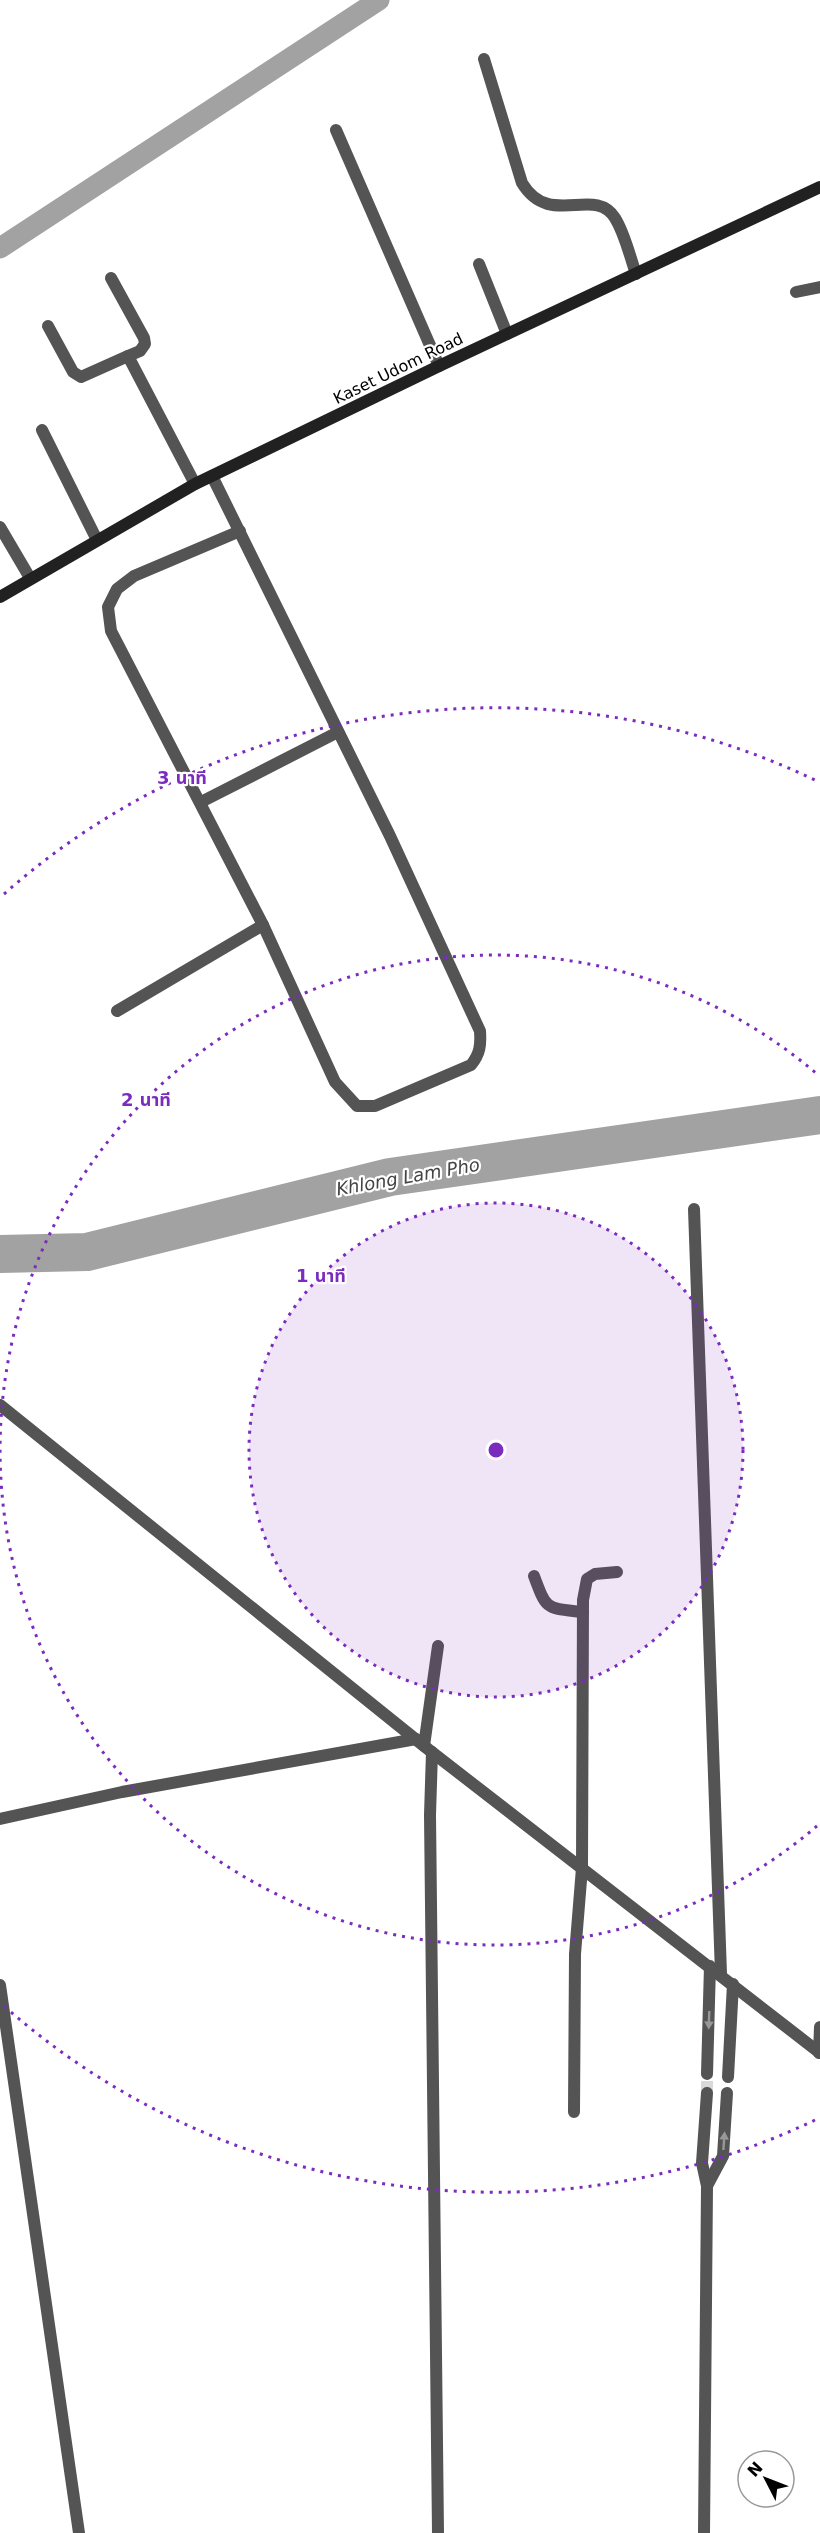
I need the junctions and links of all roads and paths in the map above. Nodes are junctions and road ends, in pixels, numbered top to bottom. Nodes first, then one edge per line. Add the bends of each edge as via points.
1 (484, 59) dead end
2 (336, 130) dead end
3 (820, 188) edge
4 (479, 264) dead end
5 (636, 274) junction
6 (111, 278) dead end
7 (820, 287) edge
8 (796, 292) dead end
9 (48, 326) dead end
10 (507, 334) junction
11 (128, 357) junction
12 (439, 366) junction
13 (42, 430) dead end
14 (212, 476) junction
15 (195, 484) junction
16 (0, 526) edge
17 (240, 531) junction
18 (97, 540) junction
19 (30, 578) junction
20 (0, 597) edge
21 (338, 732) junction
22 (201, 801) junction
23 (263, 925) junction
24 (117, 1011) dead end
25 (694, 1209) dead end
26 (0, 1406) edge
27 (617, 1572) dead end
28 (534, 1576) dead end
29 (583, 1612) junction
30 (438, 1646) dead end
31 (424, 1746) junction
32 (0, 1819) edge
33 (582, 1868) junction
34 (710, 1966) junction
35 (721, 1974) junction
36 (733, 1984) junction
37 (0, 1985) edge
38 (820, 2027) edge
39 (820, 2053) edge
40 (707, 2074) tunnel mouth
41 (728, 2077) dead end
42 (707, 2093) tunnel mouth
43 (727, 2093) dead end
44 (574, 2112) dead end
45 (707, 2186) junction
46 (80, 2533) edge
47 (438, 2533) edge
48 (704, 2533) edge

1 - 5 street via 522,183 530,195 548,205 594,205 606,209 615,217
2 - 12 street
3 - 5 street, Kaset Udom Road
4 - 10 street
5 - 10 street, Kaset Udom Road
6 - 11 street via 144,338 140,351
7 - 8 street
9 - 11 street via 73,372 81,377
10 - 12 street, Kaset Udom Road
11 - 15 street
12 - 14 street, Kaset Udom Road
13 - 18 street
14 - 15 street, Kaset Udom Road
14 - 17 street
15 - 18 street, Kaset Udom Road
16 - 19 street
17 - 21 street
17 - 22 street via 134,576 117,589 108,607 111,631
18 - 19 street, Kaset Udom Road
19 - 20 street, Kaset Udom Road
21 - 22 street
21 - 23 street via 480,1031 479,1055 471,1065 375,1106 357,1106 335,1082
22 - 23 street
23 - 24 street
25 - 35 street
26 - 31 street
27 - 29 street via 595,1574 587,1579
28 - 29 street via 547,1606
29 - 33 street
30 - 31 street
31 - 32 street via 122,1792
31 - 33 street
31 - 47 street via 430,1815
33 - 34 street
33 - 44 street via 575,1954
34 - 35 street
34 -> 40 street
35 - 36 street
36 - 39 street
36 - 41 street
37 - 46 street
38 - 39 street
42 - 45 street via 702,2163
45 -> 43 street via 723,2156
45 - 48 street

